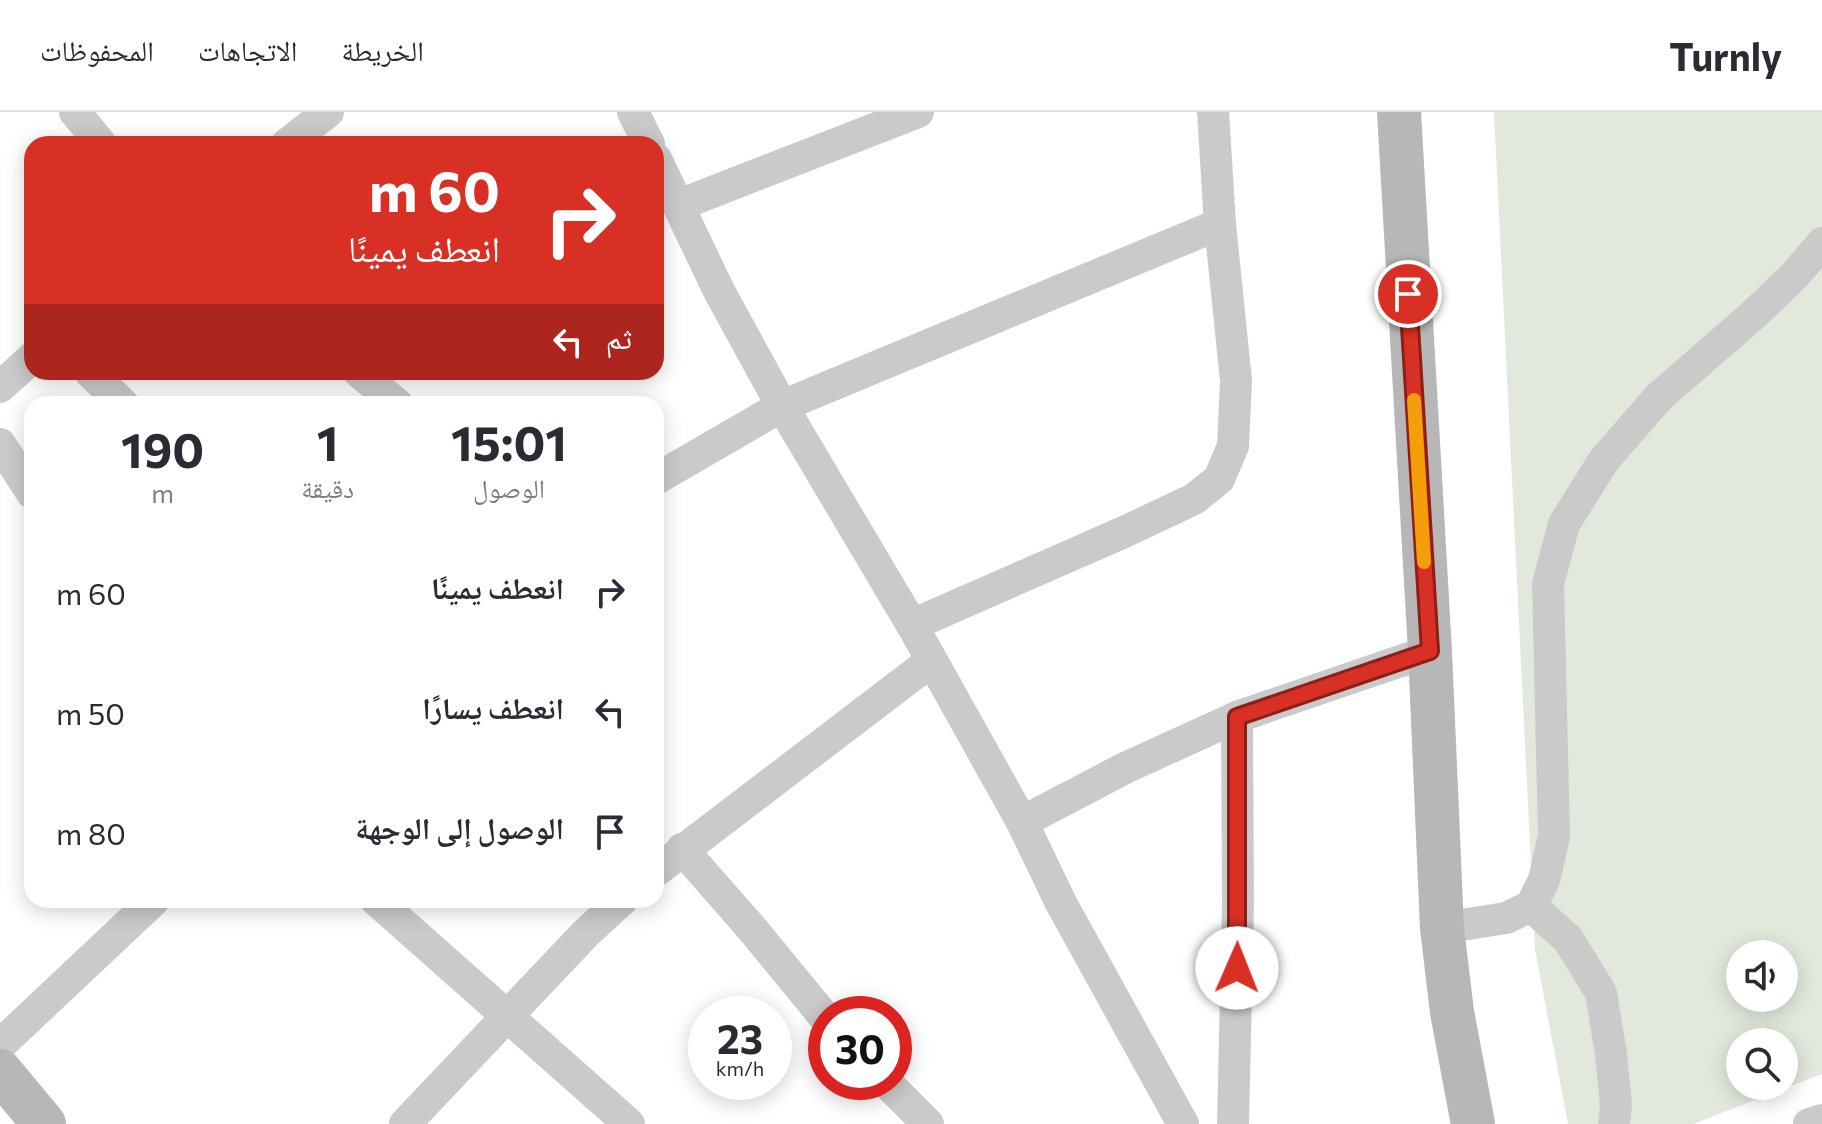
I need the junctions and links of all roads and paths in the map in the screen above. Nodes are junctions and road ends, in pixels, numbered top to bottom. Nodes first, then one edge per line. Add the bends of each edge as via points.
1 (75, 112) edge
2 (328, 112) edge
3 (633, 112) edge
4 (918, 112) edge
5 (1213, 112) edge
6 (1399, 112) edge
7 (94, 136) edge
8 (297, 136) edge
9 (644, 136) edge
10 (664, 176) edge
11 (679, 205) junction
12 (1220, 224) junction
13 (1822, 243) edge
14 (24, 365) edge
15 (98, 380) edge
16 (368, 380) edge
17 (0, 387) edge
18 (115, 396) edge
19 (388, 396) edge
20 (782, 406) junction
21 (0, 444) edge
22 (664, 474) edge
23 (24, 481) edge
24 (912, 625) junction
25 (1430, 651) junction
26 (930, 662) junction
27 (1237, 717) junction
28 (1022, 822) junction
29 (682, 849) junction
30 (664, 864) edge
31 (1531, 906) junction
32 (146, 908) edge
33 (385, 908) edge
34 (613, 908) edge
35 (1442, 928) junction
36 (808, 998) edge
37 (509, 1017) junction
38 (0, 1045) edge
39 (0, 1071) edge
40 (904, 1100) edge
41 (1173, 1120) edge
42 (1822, 1120) edge
43 (44, 1124) edge
44 (405, 1124) edge
45 (629, 1124) edge
46 (928, 1124) edge
47 (1233, 1124) edge
48 (1473, 1124) edge
49 (1614, 1124) edge
50 (1809, 1124) edge

1 - 7 street
2 - 8 street
3 - 9 street
4 - 11 street
5 - 12 street
6 - 25 main road
10 - 11 street
11 - 20 street
12 - 20 street
12 - 24 street via 1236,381 1233,446 1219,479 1194,499
13 - 31 street via 1752,316 1659,397 1604,460 1564,524 1548,584 1554,836 1544,880
14 - 17 street
15 - 18 street
16 - 19 street
20 - 22 street
20 - 24 street
21 - 23 street
24 - 26 street
25 - 27 street
25 - 35 main road
26 - 28 street
26 - 29 street
27 - 28 street
27 - 47 street
28 - 41 street
29 - 30 street
29 - 36 street
31 - 35 street via 1506,918
31 - 49 street via 1568,939 1601,993
32 - 38 street
33 - 37 street
34 - 37 street
35 - 48 main road
37 - 44 street
37 - 45 street
39 - 43 main road
40 - 46 street
42 - 50 street

